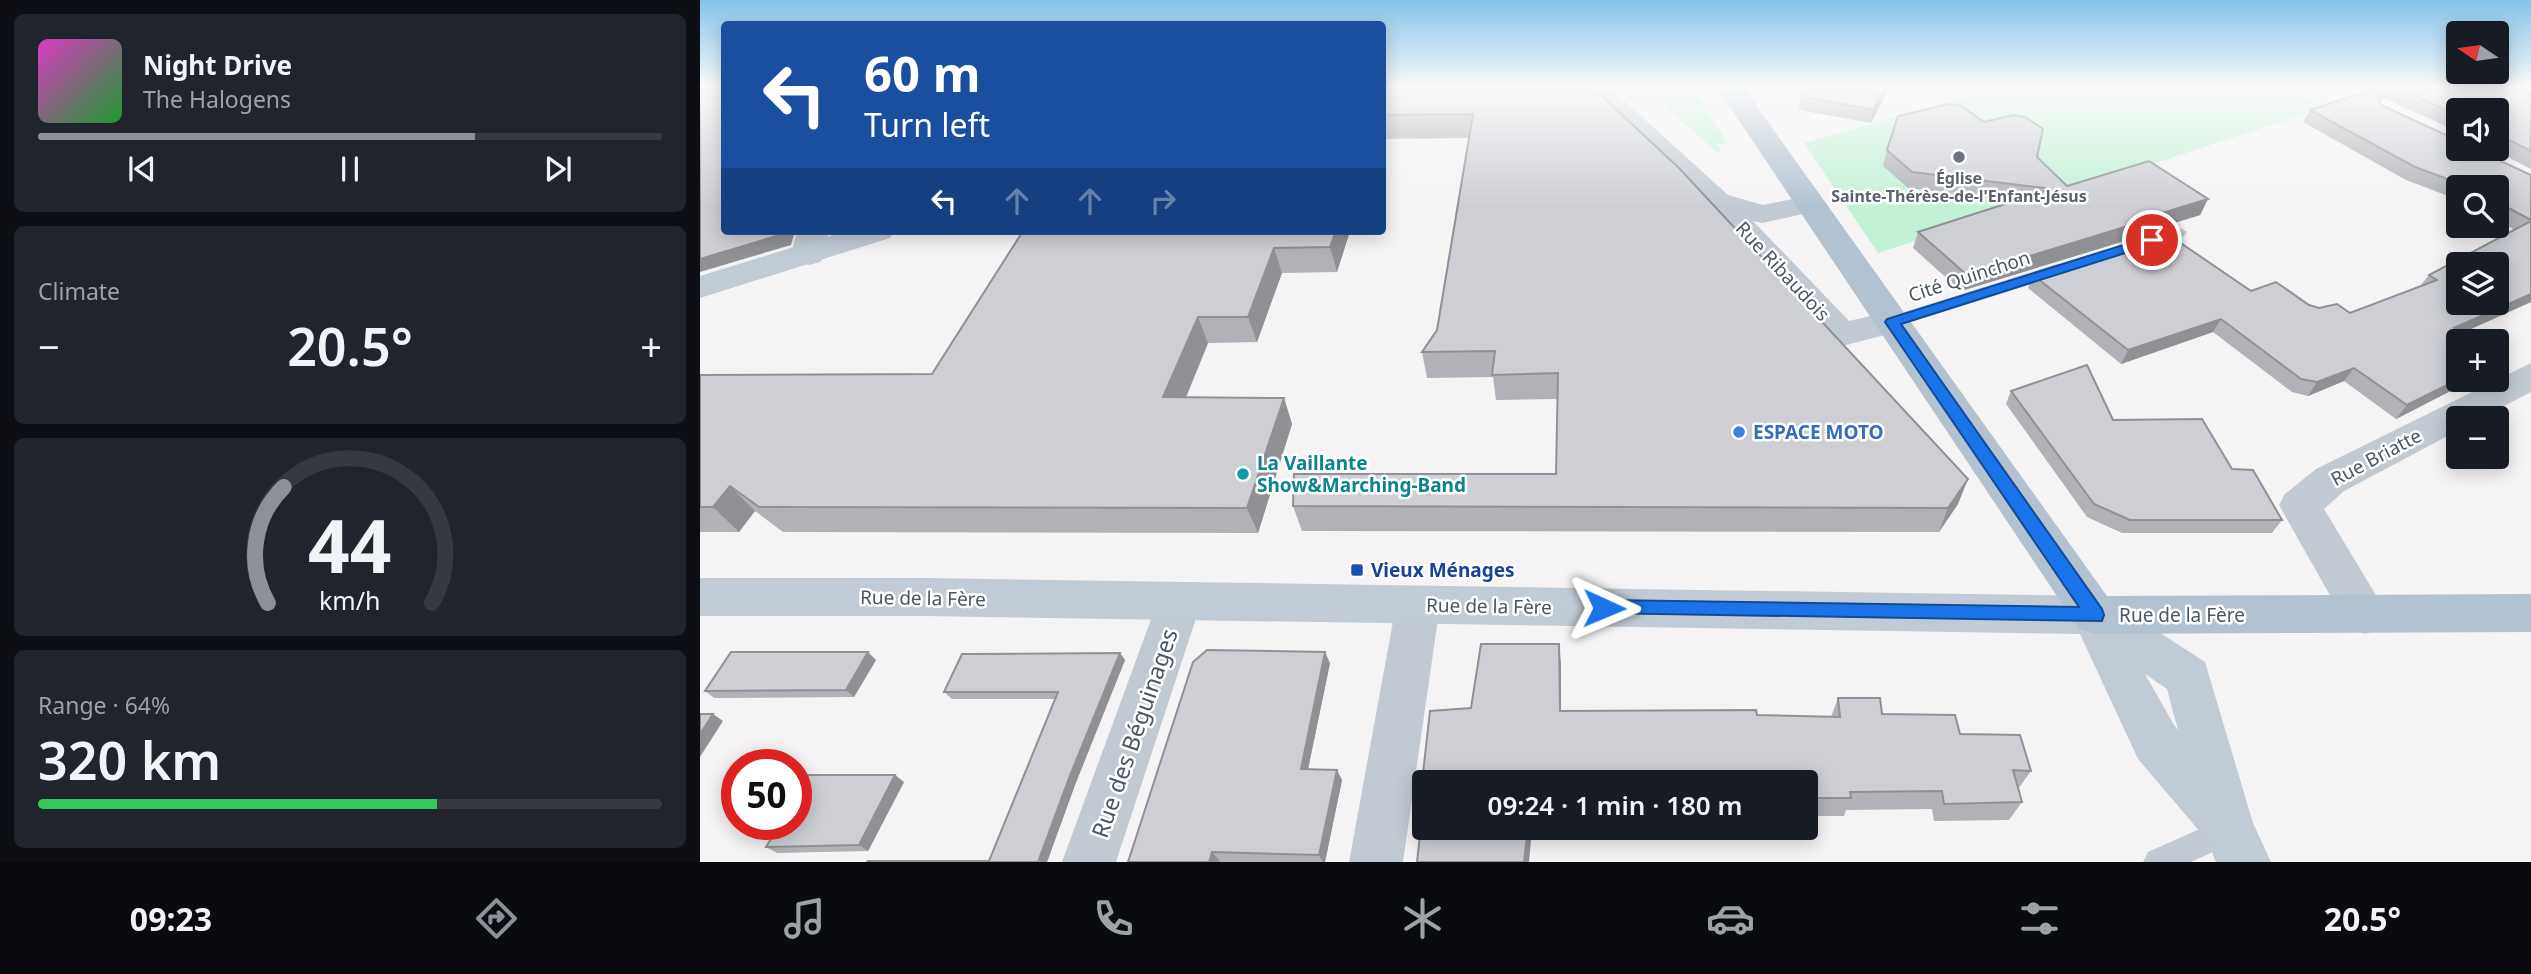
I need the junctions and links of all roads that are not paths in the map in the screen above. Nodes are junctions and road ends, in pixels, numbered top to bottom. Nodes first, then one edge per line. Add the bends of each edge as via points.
1 (1642, 126) edge
2 (1757, 126) edge
3 (1717, 201) junction
4 (1811, 204) junction
5 (2178, 232) edge
6 (856, 235) edge
7 (811, 243) edge
8 (2126, 248) edge
9 (2074, 264) edge
10 (700, 287) edge
11 (1892, 322) junction
12 (2531, 376) edge
13 (1180, 603) junction
14 (705, 604) edge
15 (1418, 606) junction
16 (2531, 613) edge
17 (2095, 615) junction
18 (2365, 615) junction
19 (2237, 846) edge
20 (1089, 862) edge
21 (1376, 862) edge
22 (2158, 862) edge

1 - 3 street, Rue Ribaudois
2 - 4 main road
3 - 4 street, Rue Ribaudois via 1762,214
3 - 11 street, Rue Ribaudois via 1842,334
4 - 11 main road
5 - 8 lane
6 - 7 main road
7 - 10 main road
9 - 11 lane, Cité Quinchon
11 - 17 main road
12 - 18 street, Rue Briatte via 2330,480 2300,505
13 - 14 main road, Rue de la Fère via 926,597
13 - 15 main road, Rue de la Fère
13 - 20 street, Rue des Béguinages
15 - 17 main road, Rue de la Fère
15 - 21 street
16 - 18 main road, Rue de la Fère
17 - 18 main road, Rue de la Fère
17 - 19 main road via 2156,742
19 - 22 lane

